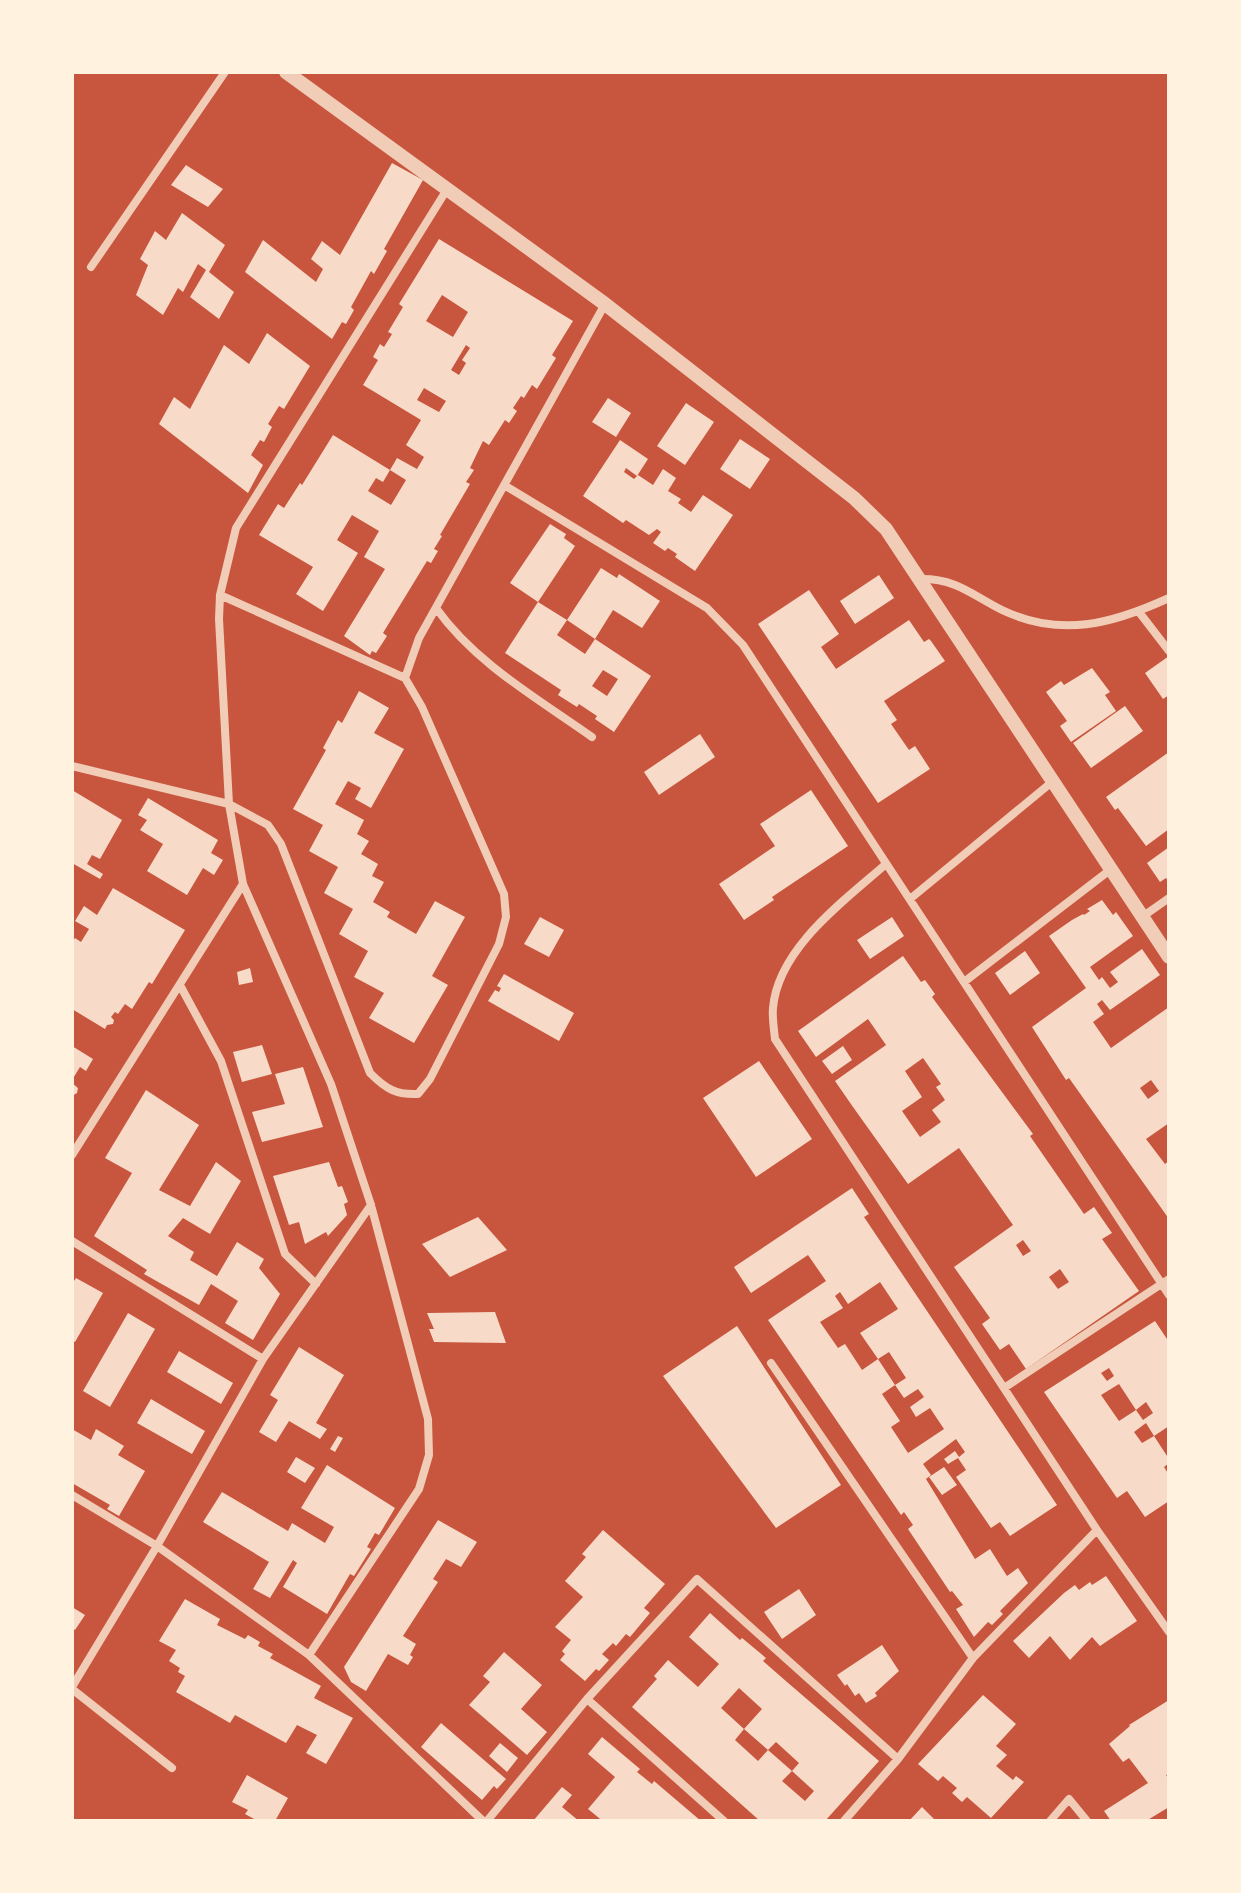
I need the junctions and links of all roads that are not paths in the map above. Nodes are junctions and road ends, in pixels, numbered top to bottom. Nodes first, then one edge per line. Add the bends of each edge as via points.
1 (225, 72) edge
2 (286, 72) edge
3 (446, 191) junction
4 (91, 267) dead end
5 (605, 304) junction
6 (504, 485) junction
7 (922, 579) junction
8 (220, 595) junction
9 (1169, 598) edge
10 (436, 608) junction
11 (1139, 612) junction
12 (1169, 651) edge
13 (405, 678) junction
14 (592, 737) dead end
15 (72, 766) edge
16 (1052, 782) junction
17 (229, 804) junction
18 (886, 864) junction
19 (1110, 870) junction
20 (243, 884) junction
21 (1169, 898) edge
22 (910, 899) junction
23 (1142, 917) junction
24 (1169, 957) edge
25 (964, 982) junction
26 (181, 987) junction
27 (72, 1155) edge
28 (371, 1205) junction
29 (72, 1241) edge
30 (1166, 1282) edge
31 (316, 1284) junction
32 (1169, 1295) edge
33 (263, 1359) junction
34 (771, 1363) dead end
35 (1004, 1388) junction
36 (72, 1495) edge
37 (1097, 1530) junction
38 (157, 1546) junction
39 (1169, 1632) edge
40 (309, 1655) junction
41 (973, 1658) junction
42 (72, 1688) edge
43 (587, 1699) junction
44 (898, 1759) junction
45 (172, 1768) dead end
46 (485, 1821) edge
47 (724, 1821) edge
48 (844, 1821) edge
49 (1050, 1821) edge
50 (1087, 1821) edge

1 - 4 street
2 - 3 street
3 - 5 street
3 - 8 street via 236,528
5 - 6 street
5 - 7 street via 854,498 886,529
6 - 10 street
6 - 18 street via 707,608 743,645
7 - 11 street via 957,584 1039,624 1087,626
7 - 16 street
8 - 13 street
8 - 17 street
9 - 11 street
10 - 13 street
10 - 14 street via 478,655
11 - 12 street
13 - 17 street via 504,894 506,917 499,944 418,1094 385,1088 370,1073 281,844 268,825
15 - 17 street
16 - 19 street
16 - 22 street
17 - 20 street
18 - 22 street
18 - 35 street via 811,931 781,977 773,1007 775,1039
19 - 23 street
19 - 25 street
20 - 26 street
20 - 28 street via 331,1084
21 - 23 street
22 - 25 street
23 - 24 street
25 - 30 street
26 - 27 street
26 - 31 street via 221,1061 285,1254
28 - 31 street
28 - 40 street via 428,1419 429,1455 419,1489
29 - 33 street
30 - 32 street
30 - 35 street
31 - 33 street
33 - 38 street
34 - 41 street
35 - 37 street
36 - 38 street
37 - 39 street
37 - 41 street
38 - 40 street
38 - 42 street
40 - 46 street
41 - 44 street
42 - 45 street
43 - 44 street via 697,1579
43 - 46 street
43 - 47 street
44 - 48 street
49 - 50 street via 1069,1799

